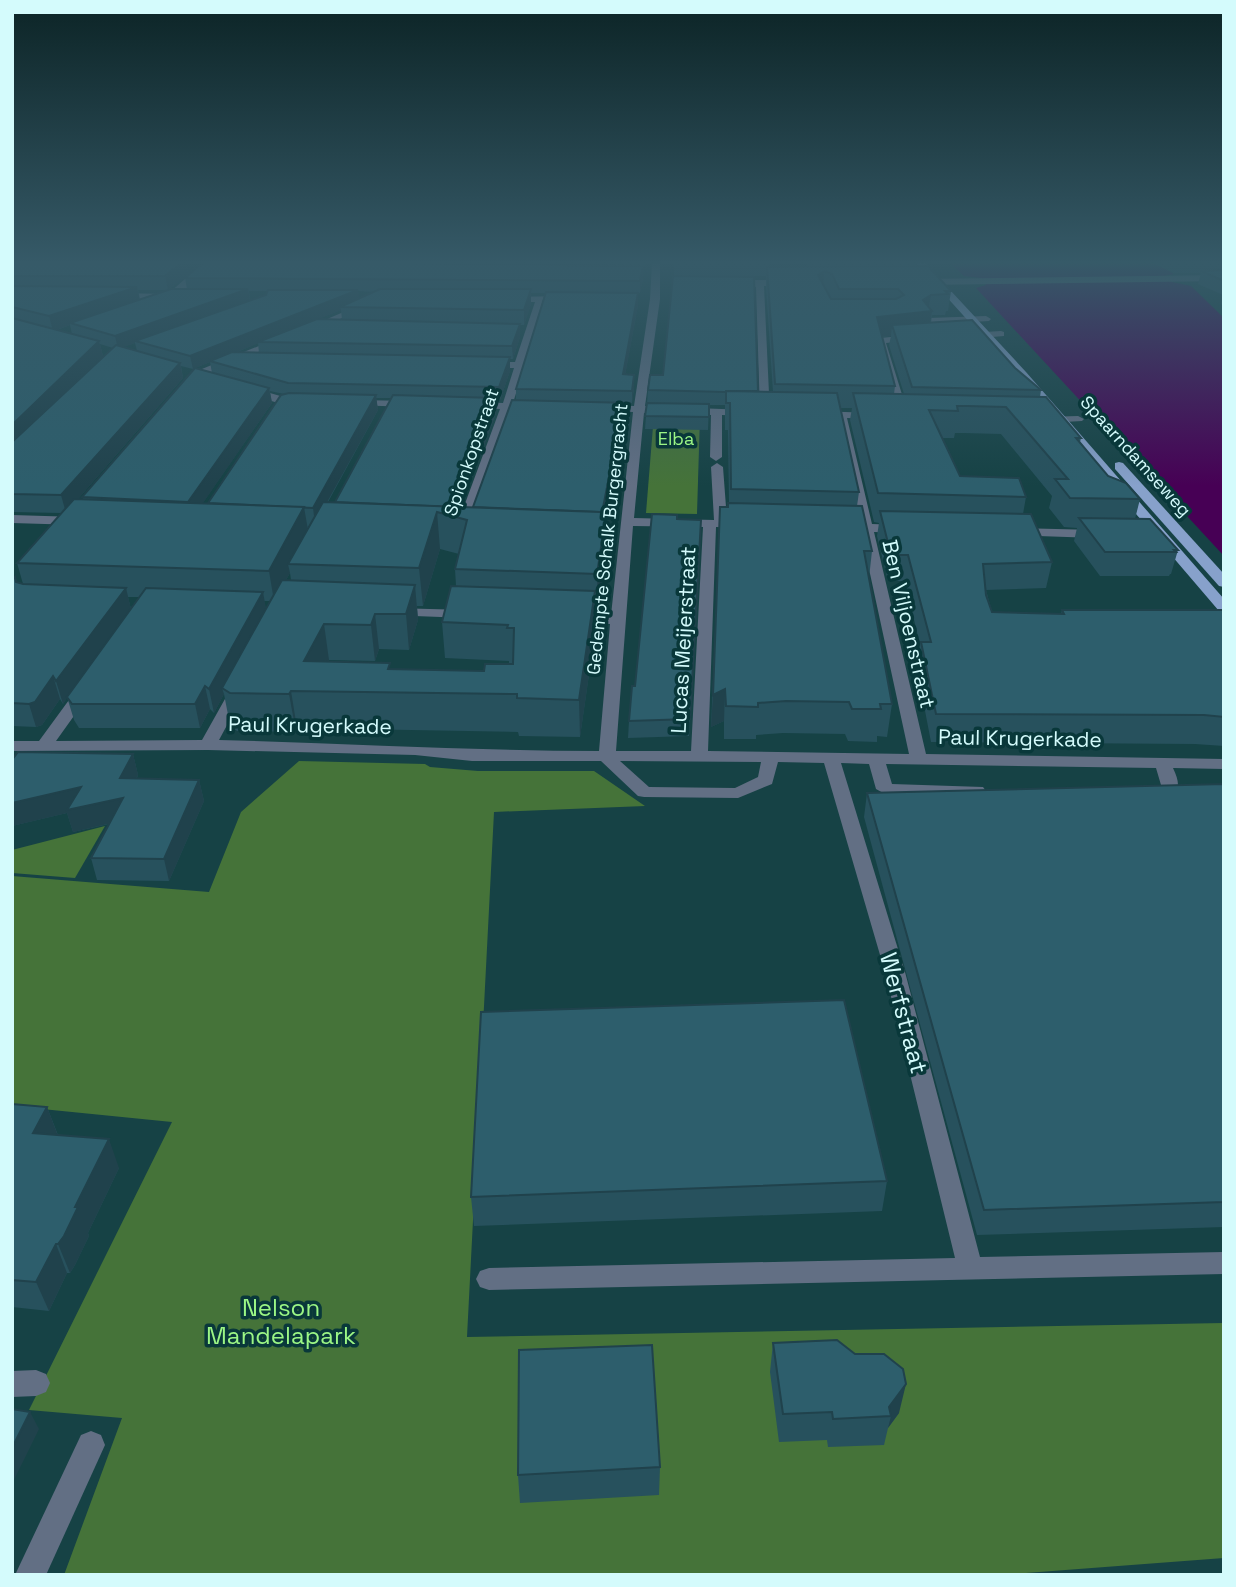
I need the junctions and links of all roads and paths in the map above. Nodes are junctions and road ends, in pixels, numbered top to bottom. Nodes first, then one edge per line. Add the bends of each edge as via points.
1 (290, 337) edge
2 (530, 337) edge
3 (646, 337) edge
4 (762, 337) edge
5 (926, 337) edge
6 (990, 337) edge
7 (1004, 337) edge
8 (229, 361) junction
9 (257, 362) edge
10 (477, 365) edge
11 (518, 365) junction
12 (189, 373) junction
13 (209, 379) edge
14 (236, 386) edge
15 (180, 394) edge
16 (314, 402) edge
17 (339, 402) edge
18 (428, 404) edge
19 (468, 405) edge
20 (507, 406) junction
21 (547, 407) edge
22 (599, 408) edge
23 (639, 409) junction
24 (717, 412) junction
25 (766, 413) junction
26 (778, 413) edge
27 (804, 414) edge
28 (841, 415) junction
29 (903, 417) junction
30 (916, 417) edge
31 (1032, 419) edge
32 (1078, 419) junction
33 (1063, 420) junction
34 (1104, 449) dead end
35 (1112, 458) dead end
36 (12, 519) edge
37 (99, 522) edge
38 (628, 522) junction
39 (715, 524) junction
40 (760, 524) edge
41 (826, 527) edge
42 (865, 528) junction
43 (917, 530) edge
44 (1008, 532) edge
45 (1180, 534) junction
46 (1110, 535) edge
47 (1156, 536) junction
48 (459, 537) edge
49 (1224, 583) edge
50 (1224, 608) edge
51 (374, 611) edge
52 (481, 615) edge
53 (563, 618) edge
54 (617, 620) junction
55 (245, 677) edge
56 (91, 681) edge
57 (208, 745) junction
58 (12, 746) edge
59 (44, 746) junction
60 (699, 757) junction
61 (607, 758) junction
62 (772, 758) junction
63 (831, 759) junction
64 (876, 759) junction
65 (919, 760) junction
66 (1162, 763) junction
67 (1224, 764) edge
68 (996, 792) edge
69 (1134, 795) edge
70 (1224, 1262) edge
71 (971, 1270) junction
72 (489, 1279) dead end
73 (91, 1445) dead end
74 (30, 1575) edge

1 - 8 street
2 - 11 street, Spionkopstraat
3 - 23 street, Gedempte Schalk Burgergracht
4 - 25 street
5 - 29 street via 880,341
6 - 33 main road, Spaarndamseweg
7 - 32 main road, Spaarndamseweg
8 - 9 street
8 - 12 street
10 - 11 street
11 - 20 street, Spionkopstraat
12 - 13 street
12 - 15 street
14 - 16 street via 284,404
17 - 18 street via 386,410
19 - 20 street
20 - 21 street
20 - 48 street, Spionkopstraat
22 - 23 street
23 - 24 street
23 - 38 street, Gedempte Schalk Burgergracht
24 - 25 street
24 - 39 street, Lucas Meijerstraat
25 - 26 street
27 - 28 street
28 - 29 street
28 - 42 street, Ben Viljoenstraat
29 - 30 street
31 - 33 street
32 - 33 street
32 - 34 main road, Spaarndamseweg
33 - 47 main road, Spaarndamseweg
35 - 45 main road, Spaarndamseweg
36 - 37 street
38 - 39 street
38 - 54 street, Gedempte Schalk Burgergracht via 617,542
39 - 40 street
39 - 60 street, Lucas Meijerstraat
41 - 42 street
42 - 43 street
42 - 65 street, Ben Viljoenstraat
44 - 46 street
45 - 47 street
45 - 49 main road, Spaarndamseweg
47 - 50 main road, Spaarndamseweg
51 - 52 street
53 - 54 street
54 - 61 street, Gedempte Schalk Burgergracht
55 - 57 street
56 - 59 street
57 - 59 street, Paul Krugerkade
57 - 61 street, Paul Krugerkade
58 - 59 street, Paul Krugerkade
60 - 61 street, Paul Krugerkade
60 - 62 street, Paul Krugerkade
61 - 62 street via 644,792 738,793 766,780
62 - 63 street, Paul Krugerkade
63 - 64 street, Paul Krugerkade
63 - 71 street, Werfstraat via 895,972
64 - 65 street, Paul Krugerkade
64 - 68 street via 885,789
65 - 66 street, Paul Krugerkade
66 - 67 street, Paul Krugerkade
66 - 69 street via 1170,788
70 - 71 street
71 - 72 street
73 - 74 street

